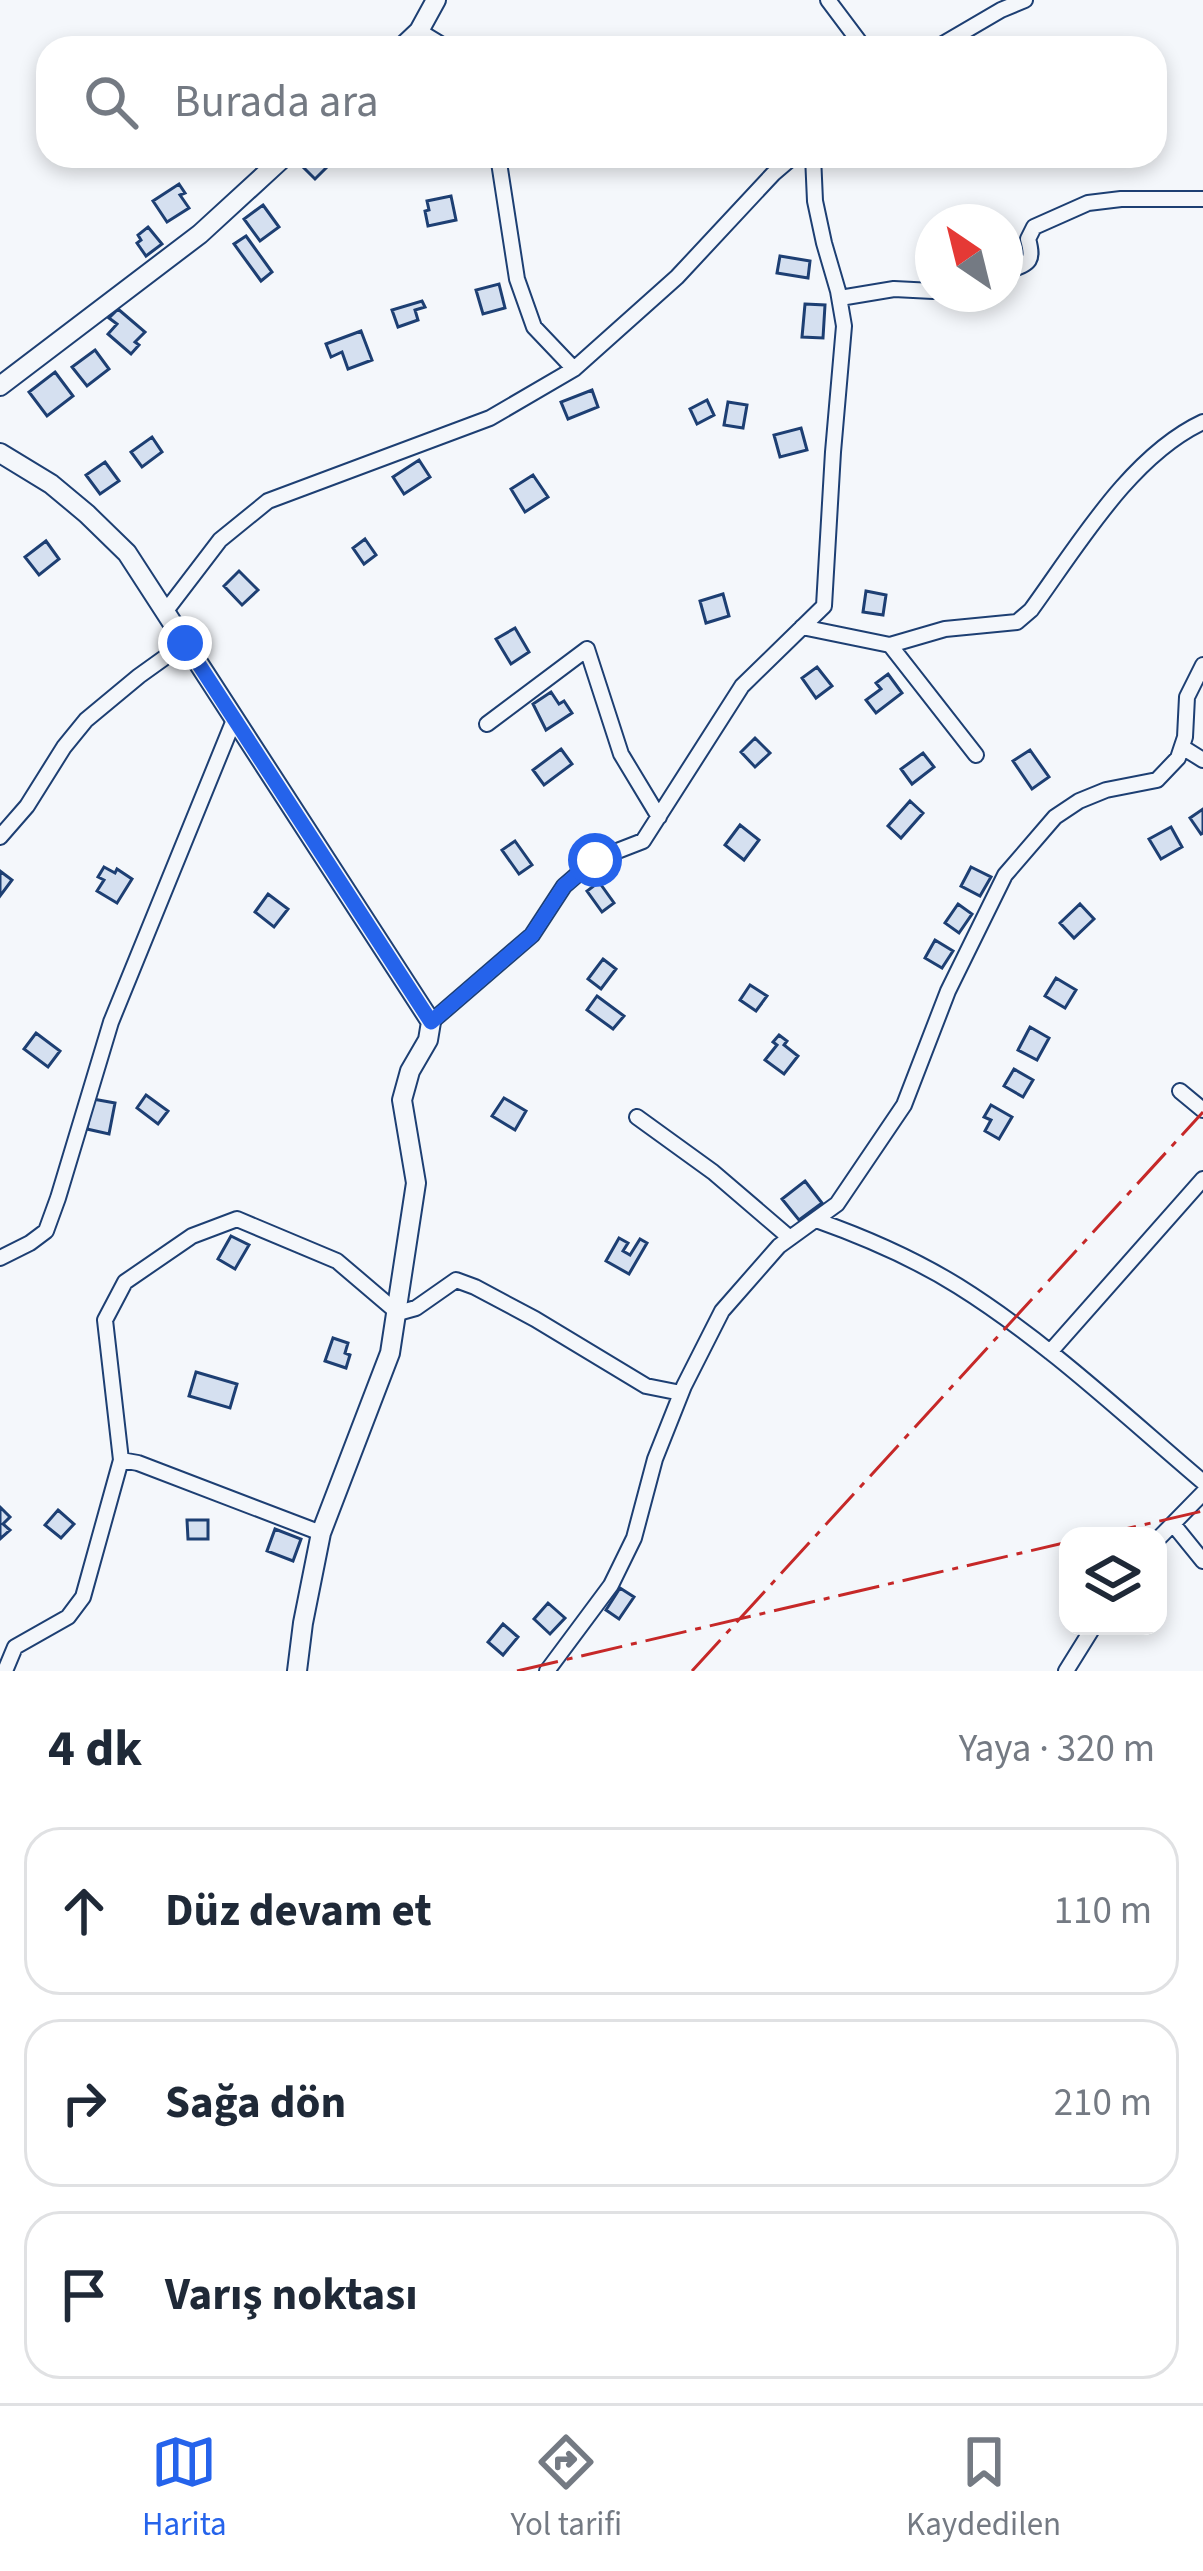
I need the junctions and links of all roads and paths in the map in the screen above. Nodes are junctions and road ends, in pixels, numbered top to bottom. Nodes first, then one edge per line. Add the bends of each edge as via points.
1 (436, 0) edge
2 (828, 0) edge
3 (1024, 0) edge
4 (419, 31) junction
5 (414, 36) edge
6 (428, 36) edge
7 (855, 36) edge
8 (957, 36) edge
9 (272, 168) edge
10 (500, 168) edge
11 (780, 168) edge
12 (814, 168) edge
13 (1203, 199) edge
14 (1023, 265) edge
15 (915, 290) edge
16 (840, 298) junction
17 (574, 369) junction
18 (0, 386) edge
19 (1203, 422) edge
20 (0, 453) edge
21 (164, 611) junction
22 (802, 627) junction
23 (185, 643) junction
24 (890, 645) junction
25 (1203, 665) edge
26 (234, 720) junction
27 (487, 724) dead end
28 (1182, 747) junction
29 (976, 755) dead end
30 (1203, 760) edge
31 (659, 817) junction
32 (0, 836) edge
33 (431, 1022) junction
34 (1180, 1091) dead end
35 (1203, 1110) edge
36 (637, 1118) dead end
37 (1203, 1179) edge
38 (815, 1220) junction
39 (790, 1238) junction
40 (0, 1258) edge
41 (398, 1313) junction
42 (1049, 1352) junction
43 (681, 1393) junction
44 (121, 1460) junction
45 (1203, 1482) edge
46 (1203, 1493) edge
47 (1173, 1524) junction
48 (1167, 1530) edge
49 (321, 1534) junction
50 (1203, 1561) edge
51 (1088, 1635) edge
52 (5, 1671) edge
53 (297, 1671) edge
54 (547, 1671) edge
55 (1066, 1671) edge

1 - 4 street
2 - 7 street
3 - 8 street
4 - 5 street
4 - 6 street
9 - 18 street via 200,234
10 - 17 street via 528,311
11 - 17 street
12 - 16 street
13 - 14 street via 1088,203 1034,227 1033,254
15 - 16 street
16 - 22 street via 824,606
17 - 21 street via 490,418 268,501 220,540
19 - 24 street via 1149,460 1017,622
20 - 21 street via 87,514 127,554
21 - 23 street
22 - 24 street
22 - 31 street via 742,686
23 - 26 street
23 - 32 street via 86,720
24 - 29 street
25 - 28 street via 1187,697
26 - 33 street
26 - 40 street via 112,1022 46,1231
27 - 31 street via 587,649 621,754
28 - 30 street
28 - 38 street via 1157,780 1106,790 1055,817 1005,875 904,1105 837,1204
31 - 33 street via 644,841 595,860 564,886 532,935
33 - 41 street via 402,1100 416,1184
34 - 35 street
36 - 39 street
37 - 42 street
38 - 39 street
38 - 42 street via 956,1285
39 - 43 street via 722,1311
41 - 43 street via 456,1280 646,1387
41 - 44 street via 337,1261 237,1219 192,1236 125,1282 104,1320
41 - 49 street via 391,1353
42 - 45 street
43 - 54 street via 634,1538 611,1585
44 - 49 street
44 - 52 street via 83,1597 68,1617 15,1647
46 - 47 street
47 - 48 street
47 - 50 street
49 - 53 street
51 - 55 street

